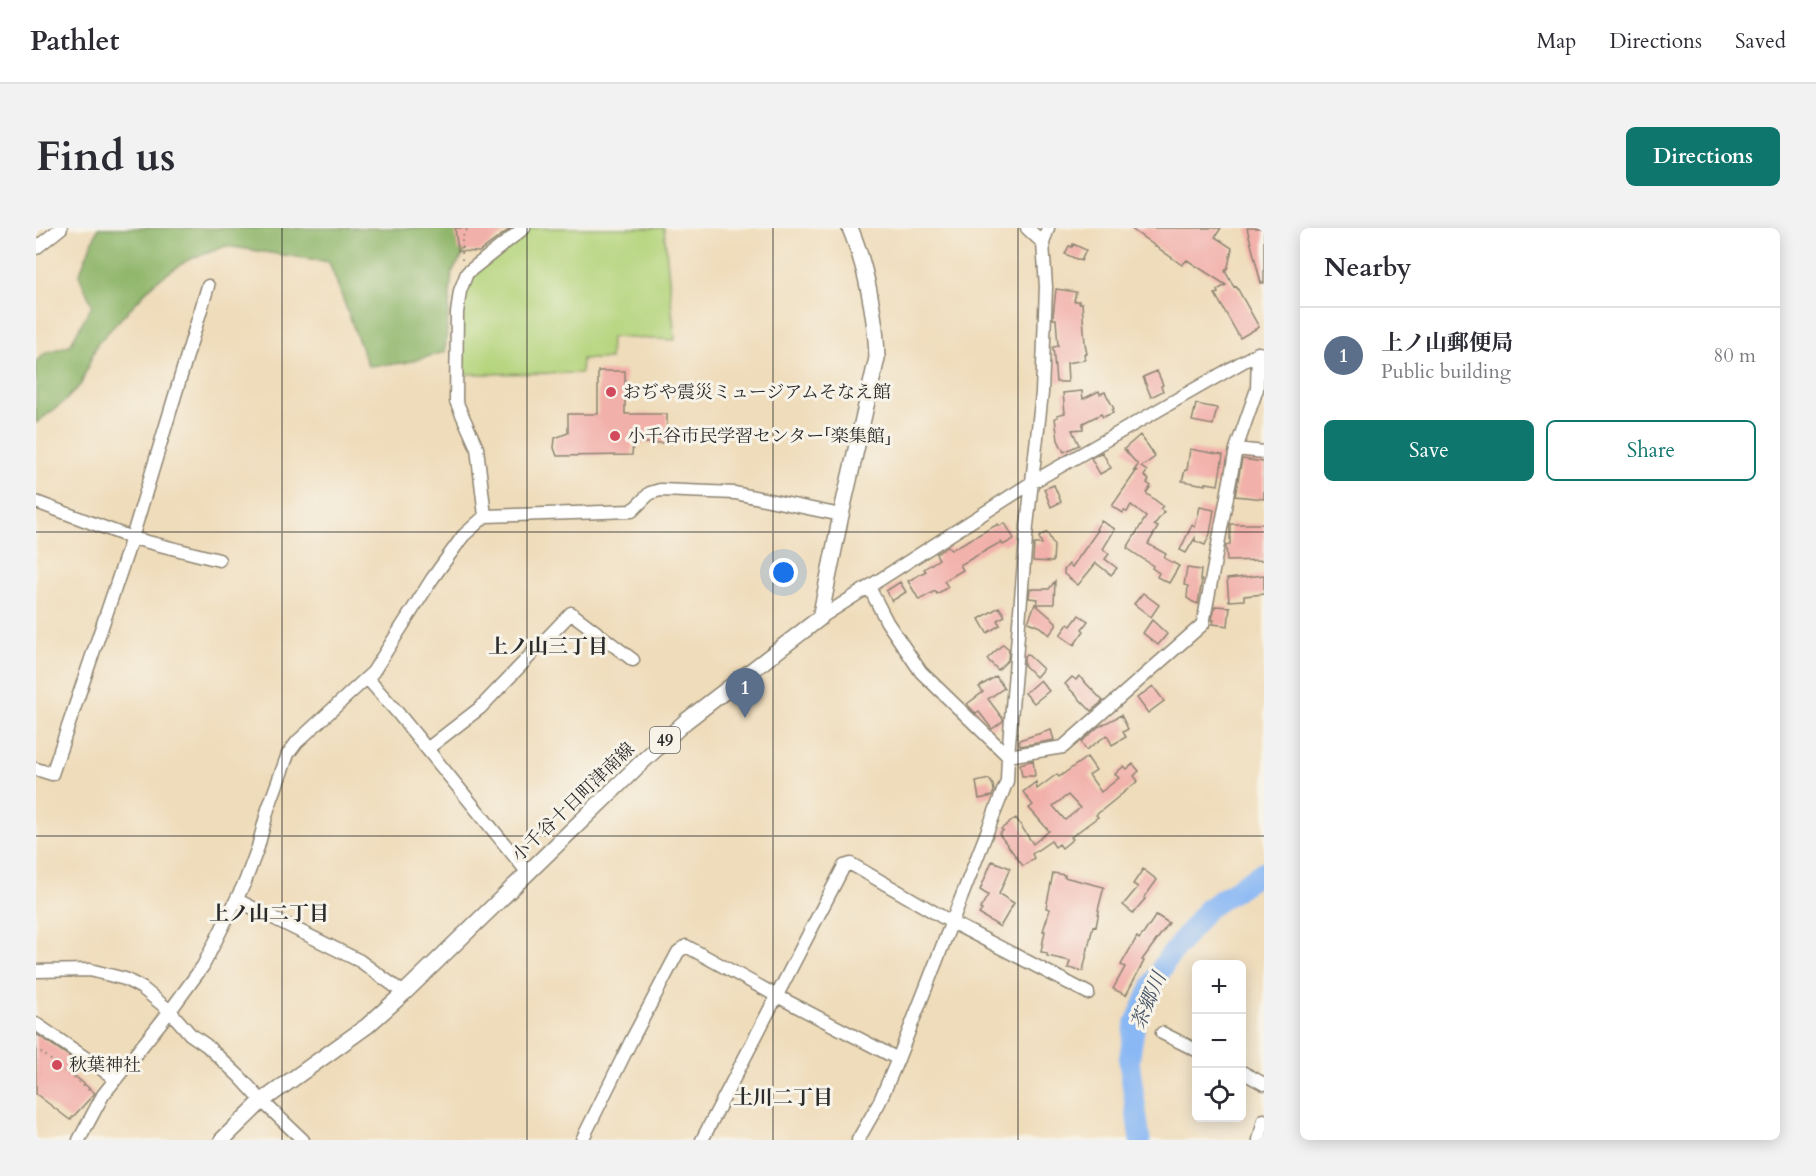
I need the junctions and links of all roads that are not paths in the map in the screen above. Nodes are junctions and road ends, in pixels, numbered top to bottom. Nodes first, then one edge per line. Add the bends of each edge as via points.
1 (62, 228) edge
2 (524, 228) edge
3 (850, 228) edge
4 (1027, 228) edge
5 (1048, 228) edge
6 (1043, 243) junction
7 (36, 248) edge
8 (208, 286) dead end
9 (1261, 354) edge
10 (1236, 449) junction
11 (1264, 452) edge
12 (1032, 483) junction
13 (36, 502) edge
14 (841, 515) junction
15 (485, 516) junction
16 (132, 538) junction
17 (219, 560) dead end
18 (869, 587) junction
19 (820, 618) junction
20 (633, 660) dead end
21 (367, 678) junction
22 (427, 749) junction
23 (1008, 756) junction
24 (36, 769) edge
25 (528, 873) junction
26 (237, 900) junction
27 (951, 922) junction
28 (36, 971) edge
29 (404, 993) junction
30 (1088, 993) dead end
31 (777, 996) junction
32 (170, 1011) junction
33 (36, 1024) edge
34 (1162, 1033) dead end
35 (1192, 1048) edge
36 (898, 1059) junction
37 (1246, 1074) edge
38 (116, 1079) junction
39 (1264, 1084) edge
40 (262, 1101) junction
41 (1264, 1120) edge
42 (79, 1140) edge
43 (222, 1140) edge
44 (303, 1140) edge
45 (583, 1140) edge
46 (702, 1140) edge
47 (858, 1140) edge
48 (1259, 1140) edge

1 - 7 street
2 - 15 street via 467,273 457,313 456,401 477,448
3 - 14 main road via 858,247 876,331 877,358
4 - 6 street
5 - 6 street
6 - 12 street via 1046,287 1042,393
8 - 16 street
9 - 10 street via 1257,389
9 - 12 street
10 - 11 street
10 - 23 street via 1203,624 1063,747
12 - 18 street
12 - 23 street
13 - 16 street
14 - 15 street via 735,493 660,490 632,511
14 - 19 main road
15 - 21 street via 463,536
16 - 17 street
16 - 24 street via 52,774
18 - 19 street
18 - 23 street via 921,672
19 - 25 main road, 小千谷十日町津南線 / 49 via 686,721
20 - 22 street via 571,613 480,708
21 - 22 street
21 - 26 street via 288,753
22 - 25 street
23 - 27 street via 1007,781
25 - 29 main road, 小千谷十日町津南線 / 49
26 - 29 street via 360,961
26 - 32 street via 203,966
27 - 30 street
27 - 31 street via 851,864 844,866
27 - 36 street
28 - 32 street via 90,970 125,980 142,988
29 - 40 main road, 小千谷十日町津南線 / 49 via 367,1026
31 - 36 street
31 - 45 street via 686,946 678,952
31 - 46 street
32 - 38 street
32 - 40 street
33 - 38 street
34 - 35 street
36 - 47 street
37 - 39 street
38 - 42 street
40 - 43 main road, 小千谷十日町津南線 / 49
40 - 44 street
41 - 48 street

